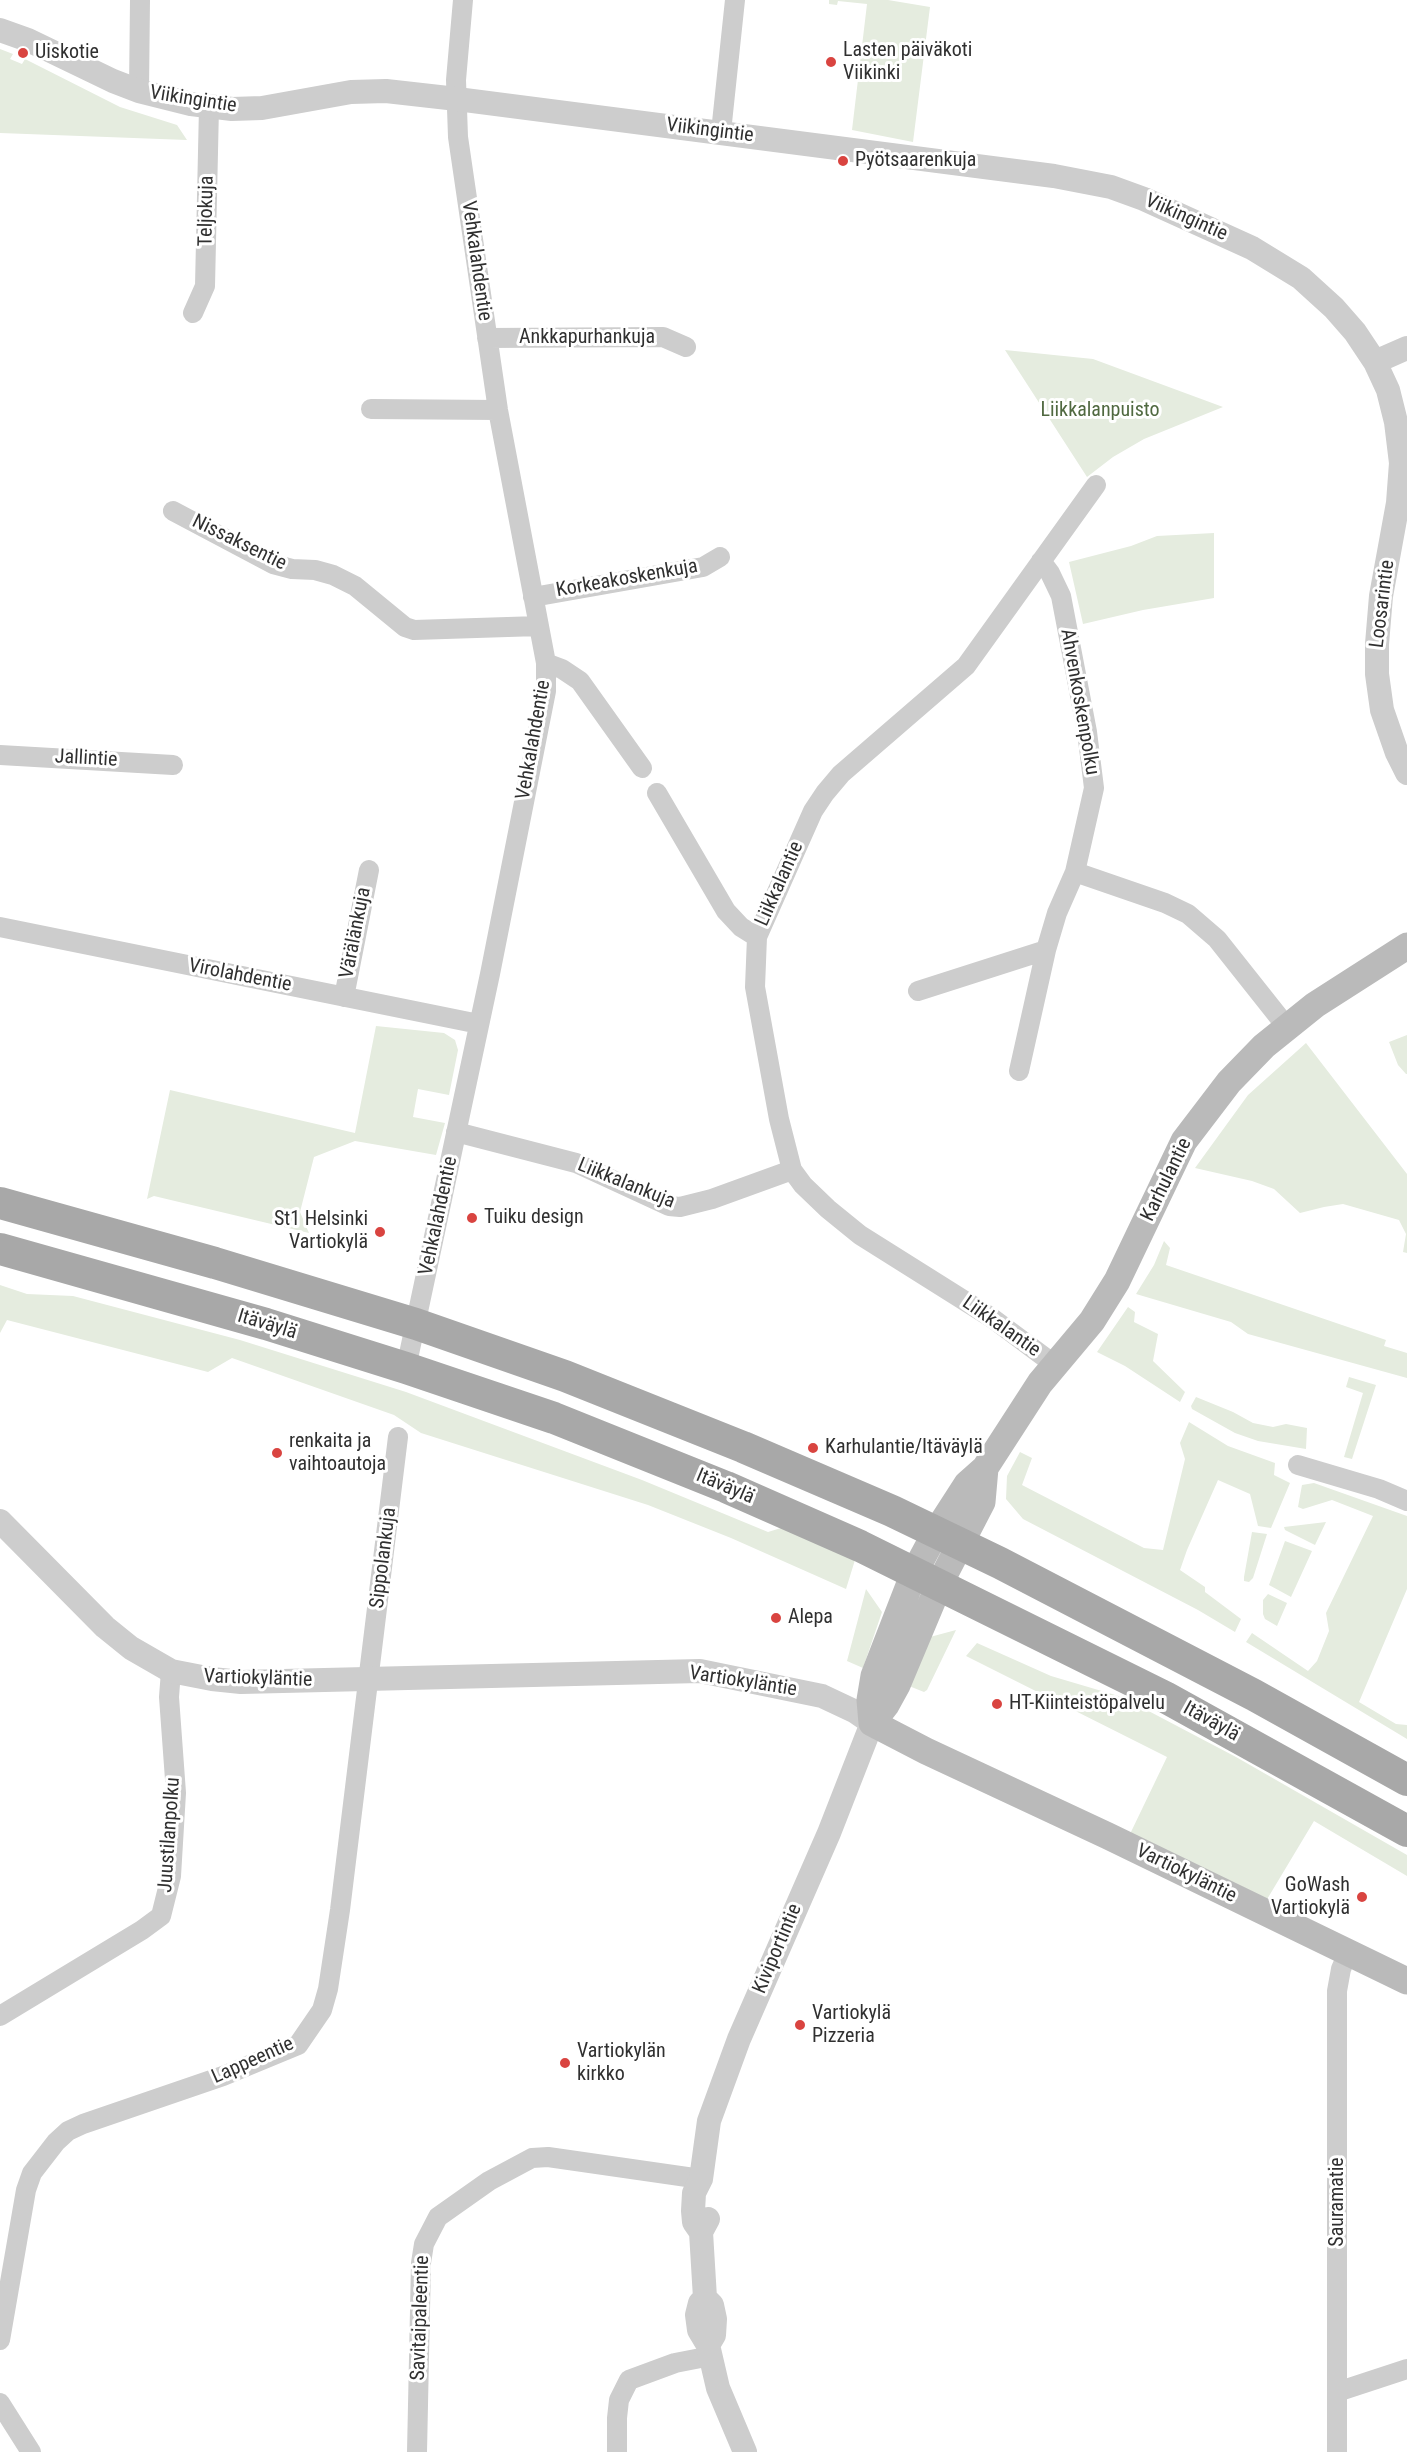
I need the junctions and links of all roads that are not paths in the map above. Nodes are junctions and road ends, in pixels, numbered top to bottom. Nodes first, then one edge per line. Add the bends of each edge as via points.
1 (140, 0) edge
2 (463, 0) edge
3 (735, 0) edge
4 (0, 30) edge
5 (139, 91) junction
6 (457, 99) junction
7 (209, 106) junction
8 (721, 132) junction
9 (193, 313) dead end
10 (487, 338) junction
11 (686, 347) dead end
12 (1407, 348) edge
13 (1375, 362) junction
14 (371, 409) dead end
15 (498, 410) junction
16 (1096, 485) dead end
17 (173, 511) dead end
18 (720, 557) dead end
19 (1041, 561) junction
20 (533, 597) junction
21 (539, 626) junction
22 (546, 663) junction
23 (0, 755) edge
24 (173, 765) dead end
25 (642, 768) dead end
26 (1407, 773) edge
27 (657, 793) dead end
28 (369, 870) dead end
29 (1075, 872) junction
30 (0, 927) edge
31 (757, 937) junction
32 (1407, 946) edge
33 (1046, 950) junction
34 (918, 992) dead end
35 (344, 997) junction
36 (479, 1024) junction
37 (1286, 1026) junction
38 (1019, 1071) dead end
39 (456, 1131) junction
40 (792, 1170) junction
41 (0, 1203) edge
42 (0, 1249) edge
43 (417, 1324) junction
44 (1055, 1365) junction
45 (406, 1368) junction
46 (398, 1437) dead end
47 (1298, 1466) dead end
48 (1407, 1501) edge
49 (0, 1521) edge
50 (948, 1538) junction
51 (926, 1579) junction
52 (171, 1671) junction
53 (370, 1679) junction
54 (872, 1723) junction
55 (1407, 1780) edge
56 (1407, 1831) edge
57 (1348, 1953) junction
58 (1407, 1981) edge
59 (0, 2016) edge
60 (701, 2179) junction
61 (0, 2340) edge
62 (710, 2351) junction
63 (1407, 2370) edge
64 (1338, 2392) junction
65 (0, 2403) edge
66 (31, 2452) edge
67 (417, 2452) edge
68 (617, 2452) edge
69 (745, 2452) edge
70 (1337, 2452) edge

1 - 5 street
2 - 6 street, Vehkalahdentie
3 - 8 street
4 - 5 street, Viikingintie
5 - 7 street, Viikingintie
6 - 7 street, Viikingintie via 386,91 351,92 262,108
6 - 8 street, Viikingintie
6 - 10 street, Vehkalahdentie via 458,137
7 - 9 street, Teljokuja via 205,285
8 - 13 street, Viikingintie via 1111,187 1252,248 1300,278 1334,308
10 - 11 street, Ankkapurhankuja via 663,337
10 - 15 street, Vehkalahdentie
12 - 13 street
13 - 26 street, Loosarintie via 1388,390 1401,463 1381,596 1377,674 1383,710
14 - 15 street
15 - 20 street, Vehkalahdentie
16 - 19 street, Liikkalantie
17 - 21 street, Nissaksentie via 273,564 315,570 356,586 405,627 414,630
18 - 20 street, Korkeakoskenkuja via 703,567
19 - 29 street, Ahvenkoskenpolku via 1061,596 1092,768 1092,804
19 - 31 street, Liikkalantie via 966,666 841,774 825,793 813,811
20 - 21 street, Vehkalahdentie
21 - 22 street, Vehkalahdentie
22 - 25 street via 580,681
22 - 36 street, Vehkalahdentie via 546,691
23 - 24 street, Jallintie
27 - 31 street via 726,911
28 - 35 street, Värälänkuja
29 - 33 street, Ahvenkoskenpolku
29 - 37 street via 1188,914 1217,939
30 - 35 street, Virolahdentie
31 - 40 street, Liikkalantie via 755,987
32 - 37 main road, Karhulantie
33 - 34 street
33 - 38 street, Ahvenkoskenpolku
35 - 36 street, Virolahdentie
36 - 39 street, Vehkalahdentie
37 - 44 main road, Karhulantie via 1229,1082 1184,1141 1117,1281 1092,1321
39 - 40 street, Liikkalankuja via 576,1163 669,1206 712,1199
39 - 43 street, Vehkalahdentie
40 - 44 street, Liikkalantie via 828,1209 860,1235 992,1318
41 - 43 main road
42 - 45 main road, Itäväylä
43 - 45 street, Vehkalahdentie
43 - 50 main road via 565,1376 743,1447
44 - 50 main road, Karhulantie via 985,1468 967,1484
45 - 51 main road, Itäväylä via 554,1418 704,1478
46 - 53 street, Sippolankuja
47 - 48 street
49 - 52 street, Vartiokyläntie via 105,1628
50 - 51 main road, Karhulantie
50 - 55 main road via 1254,1695
51 - 54 main road, Kiviportintie via 897,1685
51 - 56 main road, Itäväylä via 1165,1697
52 - 53 street, Vartiokyläntie via 241,1682
52 - 59 street, Juustilanpolku via 169,1697 176,1793 171,1876 161,1916
53 - 54 street, Vartiokyläntie via 700,1671 815,1694
53 - 61 street, Lappeentie via 340,1910 322,2010 298,2045 223,2076 83,2124 56,2142 32,2173 26,2190
54 - 57 main road, Vartiokyläntie
54 - 60 street, Kiviportintie via 723,2079 709,2121
57 - 58 main road, Vartiokyläntie
57 - 64 street, Sauramatie via 1337,1991
60 - 62 street, Kiviportintie via 708,2190 708,2220 701,2232 705,2298 712,2305 715,2319
60 - 67 street, Savitaipaleentie via 532,2158 489,2181 438,2217 424,2244 421,2264
62 - 68 street via 629,2380 619,2400
62 - 69 street, Kiviportintie via 718,2388
63 - 64 street
64 - 70 street, Sauramatie
65 - 66 street

